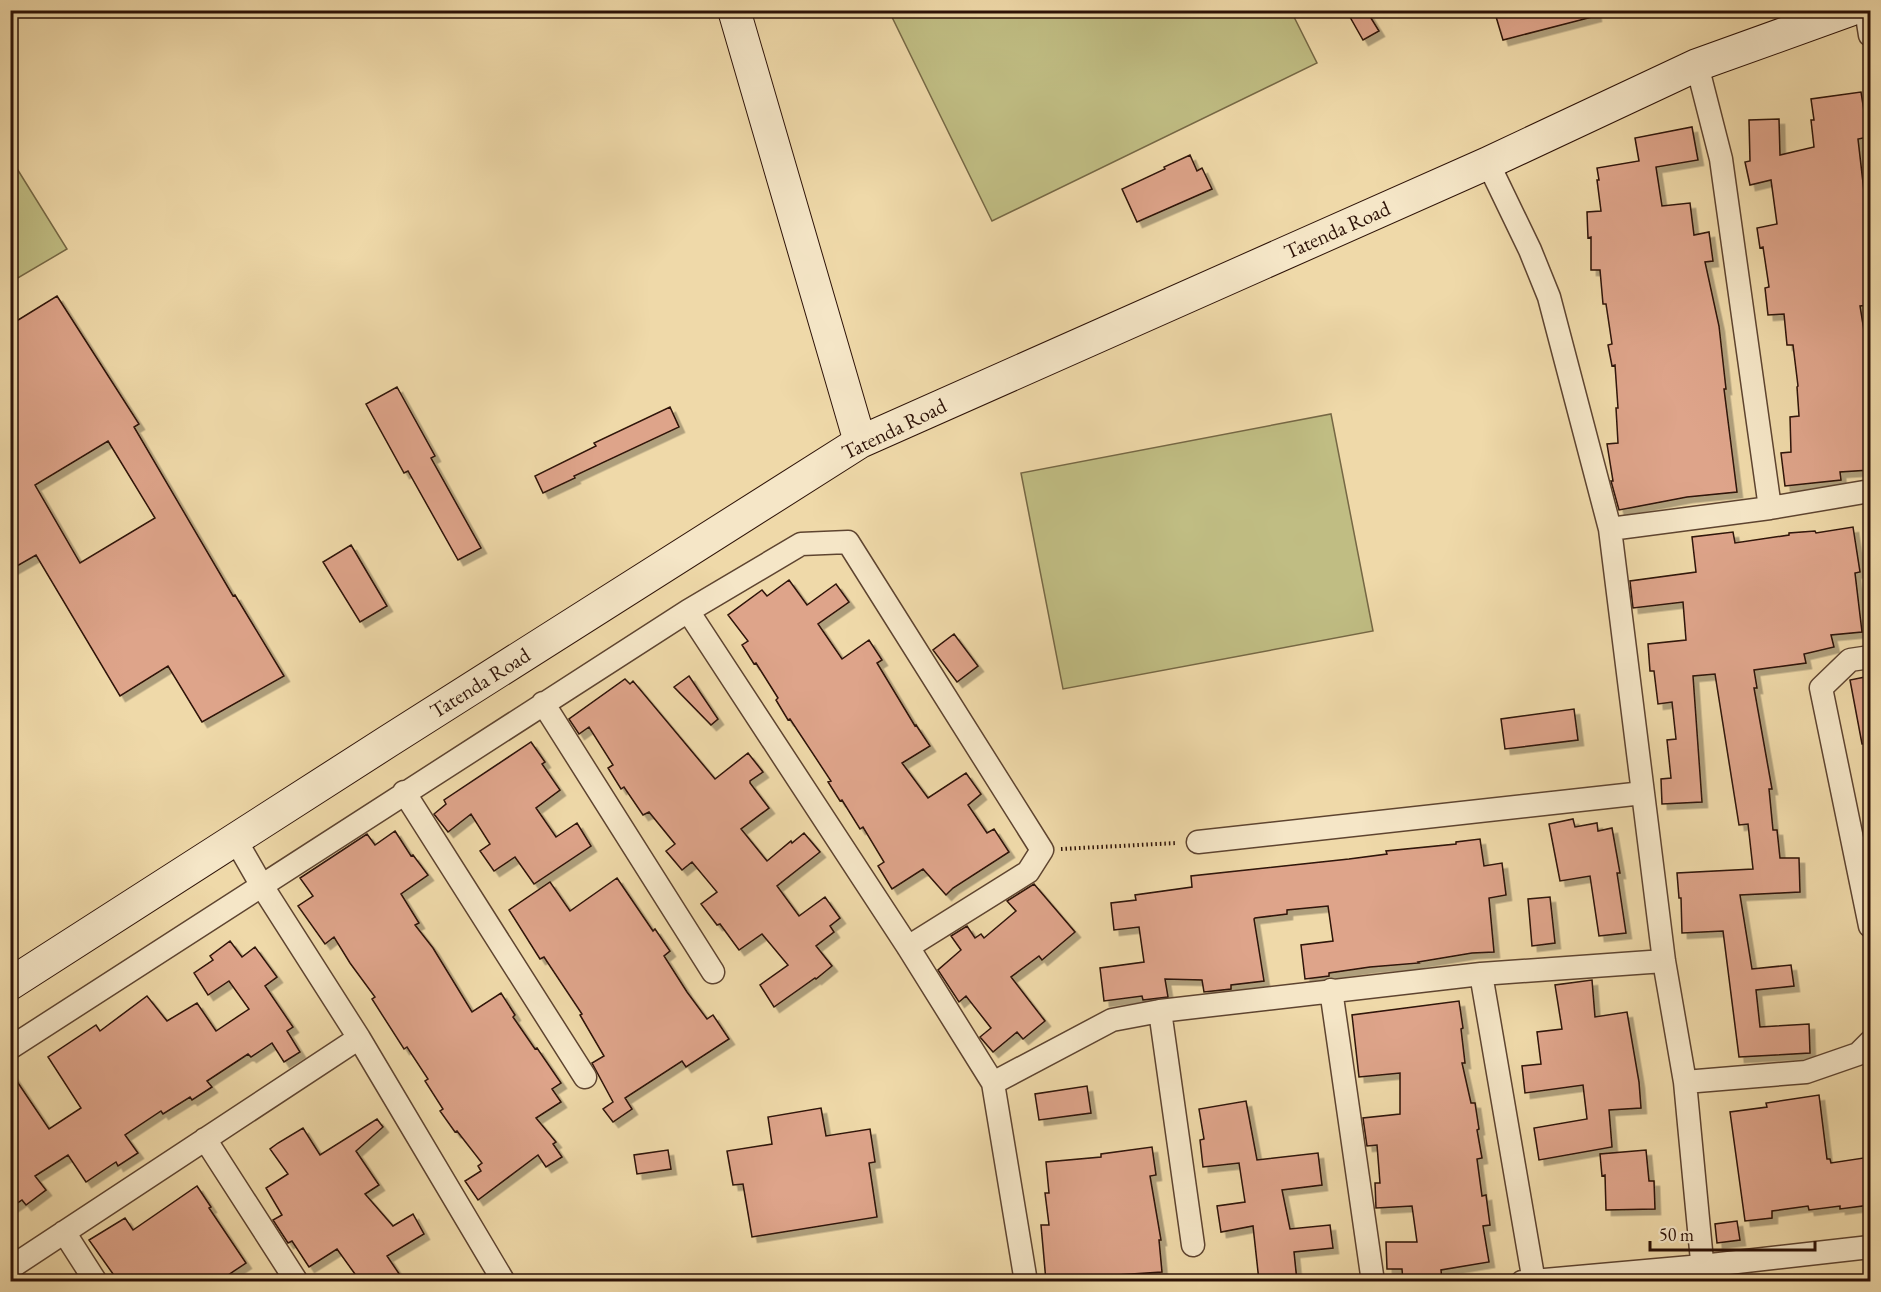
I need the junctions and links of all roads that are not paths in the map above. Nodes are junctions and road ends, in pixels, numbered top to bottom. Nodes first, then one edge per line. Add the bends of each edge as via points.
1 (734, 10) edge
2 (1850, 10) edge
3 (1866, 10) edge
4 (1870, 35) edge
5 (1697, 65) junction
6 (1488, 163) junction
7 (860, 442) junction
8 (1870, 491) edge
9 (1770, 508) junction
10 (1610, 529) junction
11 (688, 611) junction
12 (1870, 657) edge
13 (543, 703) junction
14 (404, 792) junction
15 (1642, 793) junction
16 (235, 839) junction
17 (1198, 842) road end
18 (262, 886) junction
19 (1870, 926) edge
20 (908, 946) junction
21 (1664, 961) junction
22 (712, 972) dead end
23 (1481, 974) junction
24 (10, 984) edge
25 (1331, 990) junction
26 (1160, 1011) junction
27 (359, 1038) junction
28 (1870, 1042) edge
29 (10, 1048) edge
30 (585, 1077) dead end
31 (1685, 1082) junction
32 (993, 1083) junction
33 (205, 1138) junction
34 (64, 1232) junction
35 (1193, 1245) dead end
36 (1870, 1247) edge
37 (10, 1268) edge
38 (1703, 1274) edge
39 (96, 1281) edge
40 (297, 1281) edge
41 (504, 1281) edge
42 (1026, 1281) edge
43 (1373, 1281) edge
44 (1530, 1281) edge

1 - 7 street
2 - 5 street, Tatenda Road
3 - 4 street
5 - 6 street, Tatenda Road
5 - 9 street via 1721,159
6 - 7 street, Tatenda Road
6 - 10 street via 1549,297
7 - 16 street, Tatenda Road
8 - 9 street
9 - 10 street
10 - 15 street
11 - 13 street
11 - 20 street
11 - 20 street via 801,544 848,542 1042,850 1028,872
12 - 19 street via 1850,660 1821,688
13 - 14 street
13 - 22 street
14 - 18 street
14 - 30 street
15 - 17 street
15 - 21 street
16 - 18 street
16 - 24 street, Tatenda Road
18 - 27 street
18 - 29 street
20 - 32 street
21 - 23 street
21 - 31 street
23 - 25 street
23 - 44 street
25 - 26 street
25 - 43 street
26 - 32 street via 1112,1020
26 - 35 street
27 - 33 street
27 - 41 street
28 - 31 street via 1858,1054 1806,1072
31 - 38 street
32 - 42 street
33 - 34 street
33 - 40 street
34 - 37 street
34 - 39 street
36 - 38 street
38 - 44 street

